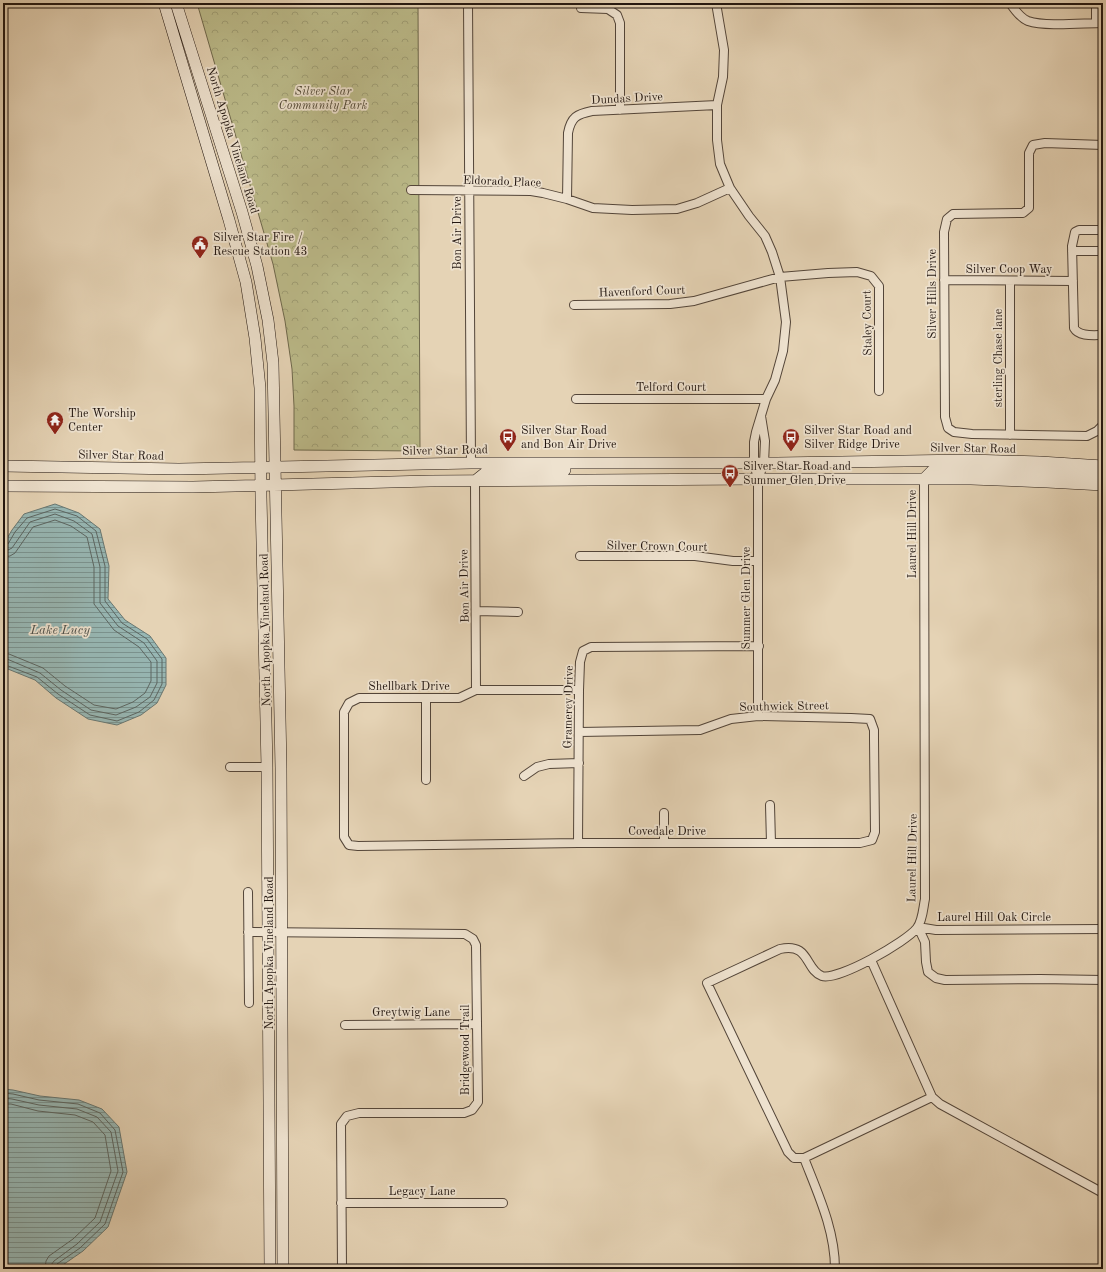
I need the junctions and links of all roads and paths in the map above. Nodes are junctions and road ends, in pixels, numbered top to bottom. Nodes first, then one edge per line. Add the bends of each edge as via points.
1 (164, 3) edge
2 (176, 3) edge
3 (468, 3) edge
4 (716, 3) edge
5 (1010, 3) edge
6 (1096, 3) edge
7 (581, 8) dead end
8 (1100, 23) edge
9 (187, 38) junction
10 (176, 42) junction
11 (716, 105) junction
12 (620, 110) junction
13 (1103, 145) edge
14 (730, 188) junction
15 (411, 190) dead end
16 (469, 191) junction
17 (567, 199) junction
18 (1103, 230) edge
19 (1072, 251) junction
20 (1103, 251) edge
21 (780, 277) junction
22 (944, 280) junction
23 (1010, 281) junction
24 (1073, 281) junction
25 (574, 305) dead end
26 (1103, 335) edge
27 (879, 391) dead end
28 (766, 399) junction
29 (576, 400) dead end
30 (1103, 425) edge
31 (1010, 435) junction
32 (471, 462) junction
33 (600, 462) junction
34 (759, 462) junction
35 (1040, 462) junction
36 (3, 466) edge
37 (1103, 466) edge
38 (275, 467) junction
39 (261, 468) junction
40 (1103, 476) edge
41 (758, 479) junction
42 (924, 479) junction
43 (474, 481) junction
44 (1019, 481) junction
45 (275, 485) junction
46 (1103, 485) edge
47 (3, 486) edge
48 (261, 486) junction
49 (580, 556) dead end
50 (758, 561) junction
51 (476, 611) junction
52 (518, 612) dead end
53 (759, 646) junction
54 (476, 690) junction
55 (579, 690) junction
56 (426, 699) junction
57 (758, 716) junction
58 (870, 720) joint
59 (579, 732) junction
60 (579, 764) junction
61 (230, 767) dead end
62 (267, 767) junction
63 (524, 776) dead end
64 (426, 780) dead end
65 (770, 805) dead end
66 (664, 813) dead end
67 (344, 837) joint
68 (578, 843) junction
69 (664, 843) junction
70 (770, 843) junction
71 (248, 892) dead end
72 (918, 927) junction
73 (1103, 929) edge
74 (248, 932) junction
75 (268, 932) junction
76 (282, 932) junction
77 (871, 960) junction
78 (1103, 980) edge
79 (248, 1003) dead end
80 (477, 1024) junction
81 (346, 1025) dead end
82 (932, 1097) junction
83 (804, 1158) junction
84 (1103, 1193) edge
85 (503, 1202) dead end
86 (341, 1203) junction
87 (270, 1269) edge
88 (283, 1269) edge
89 (342, 1269) edge
90 (835, 1269) edge

1 - 10 main road, North Apopka Vineland Road
2 - 9 main road, North Apopka Vineland Road
3 - 16 street, Bon Air Drive
4 - 11 street via 724,50 723,77
5 - 8 street via 1026,21 1044,24
6 - 8 street
7 - 12 street via 608,9 617,15 620,24
9 - 10 street
9 - 38 main road, North Apopka Vineland Road via 257,266 268,320 273,363
10 - 39 main road, North Apopka Vineland Road via 246,282 260,388
11 - 12 street, Dundas Drive
11 - 14 street via 720,164
12 - 17 street, Dundas Drive via 580,114 570,123
13 - 22 street, Silver Hills Drive via 1033,145 1029,153 1029,208 1023,213 953,214 947,219 944,232
14 - 17 street, Eldorado Place via 697,203 676,209 593,208
14 - 21 street via 765,236
15 - 16 street, Eldorado Place
16 - 17 street, Eldorado Place via 531,191
16 - 32 street, Bon Air Drive
18 - 19 street via 1075,232
19 - 20 street
19 - 24 street
21 - 25 street, Havenford Court via 694,302
21 - 27 street, Staley Court via 835,272 857,272 871,276 879,286
21 - 28 street via 786,322 783,351 775,380
22 - 23 street, Silver Coop Way
22 - 31 street, Silver Hills Drive via 945,417 948,428 960,433
23 - 24 street, Silver Coop Way
23 - 31 street, sterling Chase lane
24 - 26 street via 1076,332
28 - 29 street, Telford Court
28 - 34 street, Summer Glen Drive via 761,413 765,441
30 - 31 street, Silver Hills Drive via 1097,432 1087,436
32 - 33 main road, Silver Star Road
32 - 38 main road, Silver Star Road
33 - 34 main road, Silver Star Road
33 - 43 main road via 580,470 485,473
34 - 35 main road, Silver Star Road
34 - 41 street, Summer Glen Drive
35 - 37 main road, Silver Star Road
35 - 42 main road via 1023,470 937,469
36 - 39 main road, Silver Star Road
38 - 39 main road, Silver Star Road
38 - 45 main road, North Apopka Vineland Road
39 - 48 main road, North Apopka Vineland Road
40 - 44 main road via 1042,473
41 - 42 main road
41 - 43 main road
41 - 50 street, Summer Glen Drive
42 - 44 main road
42 - 72 street, Laurel Hill Drive via 925,899
43 - 45 main road
43 - 51 street, Bon Air Drive
44 - 46 main road
45 - 48 main road
45 - 76 main road, North Apopka Vineland Road
47 - 48 main road
48 - 62 main road, North Apopka Vineland Road
49 - 50 street, Silver Crown Court via 695,556
50 - 53 street, Summer Glen Drive
51 - 52 street
51 - 54 street, Bon Air Drive
53 - 55 street, Gramercy Drive via 592,647 583,651 581,657
53 - 57 street, Summer Glen Drive
54 - 55 street, Shellbark Drive
54 - 56 street, Shellbark Drive via 459,698
55 - 59 street, Gramercy Drive
56 - 64 street
56 - 67 street, Shellbark Drive via 359,698 349,703 344,712
57 - 58 street, Southwick Street
57 - 59 street, Southwick Street via 732,719 700,730
58 - 70 street, Covedale Drive via 874,730 875,832 872,840 860,843
59 - 60 street, Gramercy Drive
60 - 63 street via 549,764
60 - 68 street, Gramercy Drive
61 - 62 street
62 - 75 main road, North Apopka Vineland Road
65 - 70 street
66 - 69 street
67 - 68 street, Covedale Drive via 349,845 358,846
68 - 69 street, Covedale Drive
69 - 70 street, Covedale Drive
71 - 74 street
72 - 73 street, Laurel Hill Oak Circle via 936,930
72 - 77 street
72 - 78 street via 925,942 928,972 936,978
74 - 75 street, Bridgewood Trail
74 - 79 street
75 - 76 street, Bridgewood Trail
75 - 87 main road, North Apopka Vineland Road
76 - 80 street, Bridgewood Trail via 465,934 473,938 476,945
76 - 88 main road, North Apopka Vineland Road
77 - 82 street
77 - 83 street via 832,976 823,976 816,972 806,956 796,949 787,947 707,983 788,1152 794,1158
80 - 81 street, Greytwig Lane
80 - 86 street, Bridgewood Trail via 478,1102 472,1110 464,1113 359,1113 347,1116 341,1124
82 - 83 street
82 - 84 street via 940,1104
83 - 90 street via 831,1232
85 - 86 street, Legacy Lane
86 - 89 street, Bridgewood Trail

